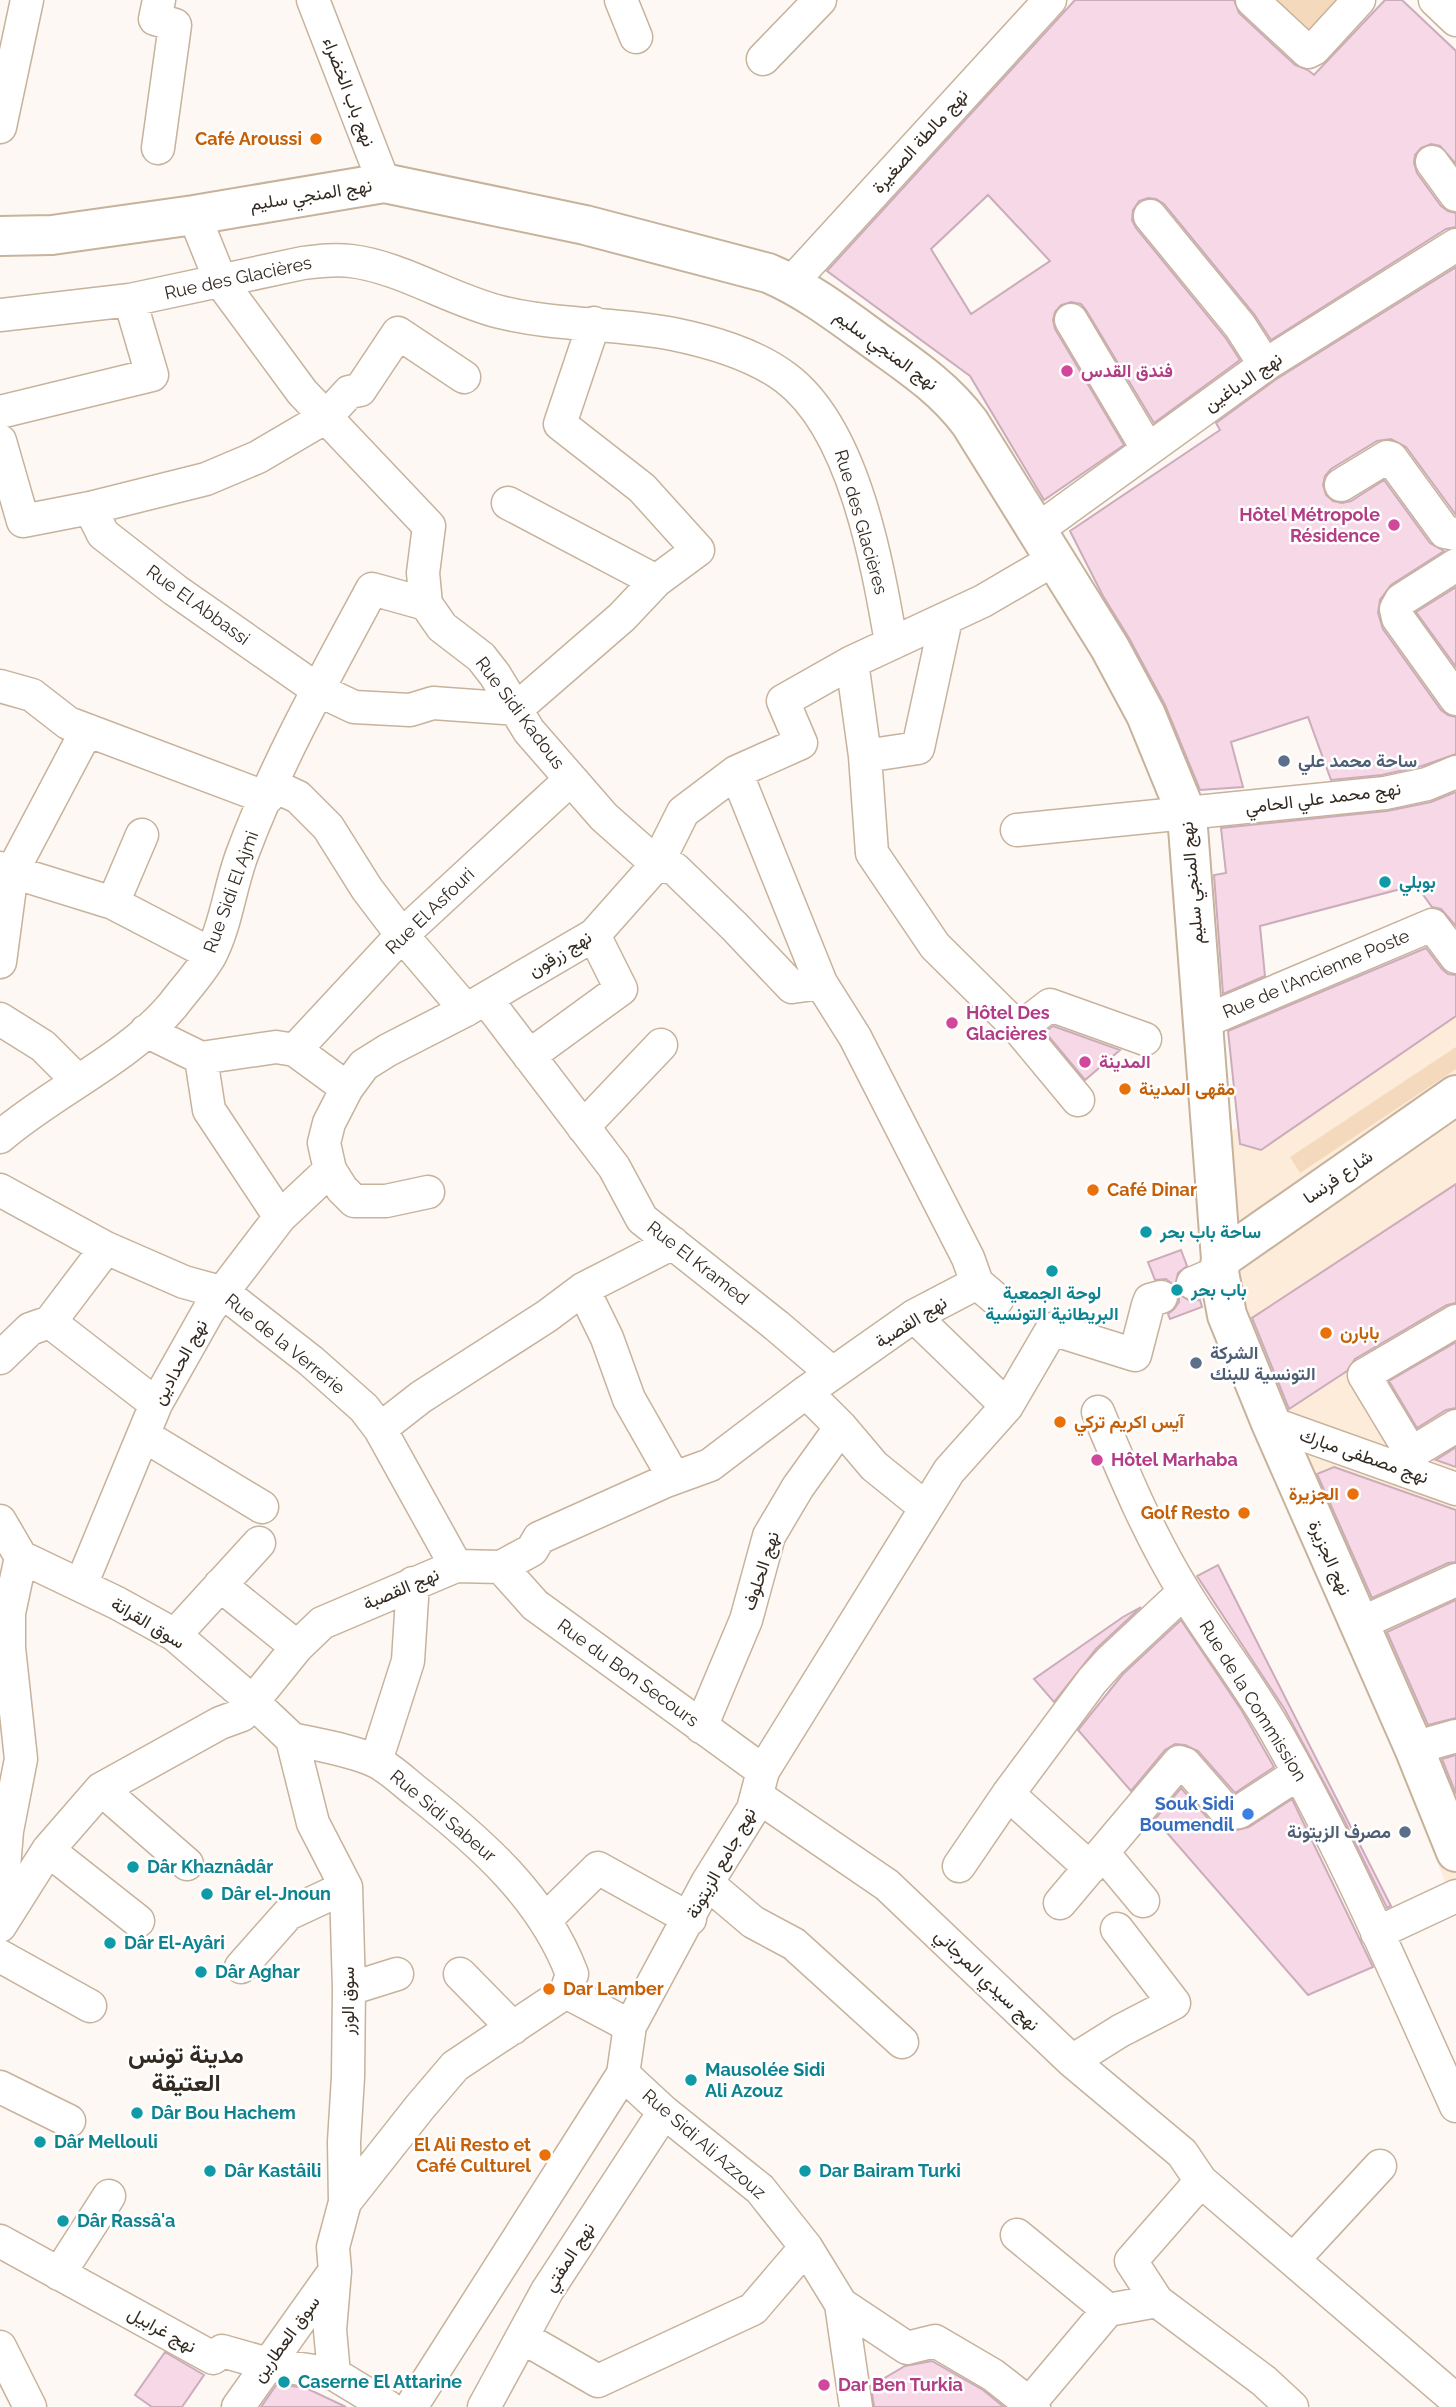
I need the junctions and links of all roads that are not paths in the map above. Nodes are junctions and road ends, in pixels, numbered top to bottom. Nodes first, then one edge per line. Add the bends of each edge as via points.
1 (27, 0) edge
2 (159, 0) edge
3 (313, 0) edge
4 (621, 0) edge
5 (820, 0) edge
6 (1049, 0) edge
7 (1252, 0) edge
8 (1359, 0) edge
9 (1435, 0) edge
10 (1456, 20) edge
11 (635, 37) dead end
12 (763, 59) dead end
13 (0, 127) edge
14 (158, 148) dead end
15 (1433, 162) dead end
16 (384, 183) junction
17 (1456, 195) edge
18 (194, 215) junction
19 (1150, 216) dead end
20 (0, 236) edge
21 (1456, 245) edge
22 (221, 282) junction
23 (791, 283) junction
24 (130, 300) junction
25 (0, 315) edge
26 (1071, 320) dead end
27 (594, 323) junction
28 (1265, 365) junction
29 (464, 377) dead end
30 (0, 412) edge
31 (326, 417) junction
32 (0, 441) edge
33 (1147, 448) junction
34 (1341, 485) dead end
35 (508, 503) dead end
36 (90, 508) junction
37 (10, 510) edge
38 (1456, 534) edge
39 (1046, 545) junction
40 (1456, 565) edge
41 (656, 581) junction
42 (426, 604) junction
43 (946, 619) junction
44 (891, 642) junction
45 (852, 662) junction
46 (0, 686) edge
47 (318, 690) junction
48 (1456, 699) edge
49 (516, 709) junction
50 (87, 730) junction
51 (864, 756) junction
52 (736, 772) junction
53 (1456, 772) edge
54 (571, 779) junction
55 (269, 792) junction
56 (1187, 814) junction
57 (1017, 830) dead end
58 (142, 835) dead end
59 (657, 864) junction
60 (6, 870) edge
61 (113, 903) junction
62 (402, 935) junction
63 (594, 935) junction
64 (211, 954) junction
65 (1456, 957) edge
66 (0, 962) edge
67 (821, 983) junction
68 (476, 1004) junction
69 (0, 1019) edge
70 (1203, 1022) junction
71 (1019, 1029) junction
72 (146, 1031) junction
73 (1145, 1039) dead end
74 (661, 1045) dead end
75 (295, 1049) junction
76 (529, 1056) junction
77 (201, 1058) junction
78 (78, 1081) junction
79 (347, 1088) junction
80 (1456, 1096) edge
81 (1078, 1100) dead end
82 (583, 1127) junction
83 (0, 1137) edge
84 (330, 1170) junction
85 (0, 1190) edge
86 (428, 1192) dead end
87 (280, 1217) junction
88 (673, 1243) junction
89 (106, 1248) junction
90 (1211, 1271) junction
91 (583, 1289) junction
92 (224, 1293) junction
93 (1161, 1297) dead end
94 (914, 1316) junction
95 (1456, 1321) edge
96 (50, 1322) junction
97 (0, 1358) edge
98 (832, 1373) junction
99 (806, 1392) junction
100 (156, 1404) junction
101 (1007, 1406) junction
102 (1098, 1412) dead end
103 (1271, 1423) junction
104 (1456, 1426) edge
105 (841, 1427) junction
106 (380, 1429) junction
107 (143, 1435) junction
108 (1401, 1459) junction
109 (674, 1478) junction
110 (1456, 1489) edge
111 (262, 1507) dead end
112 (926, 1508) junction
113 (0, 1521) edge
114 (259, 1543) dead end
115 (21, 1557) junction
116 (456, 1566) junction
117 (500, 1567) junction
118 (1456, 1580) edge
119 (413, 1583) junction
120 (80, 1585) junction
121 (220, 1585) junction
122 (1184, 1592) junction
123 (1359, 1624) junction
124 (175, 1635) junction
125 (298, 1647) junction
126 (4, 1648) edge
127 (253, 1702) junction
128 (701, 1727) junction
129 (1456, 1736) edge
130 (292, 1739) junction
131 (1414, 1748) junction
132 (376, 1761) junction
133 (1299, 1773) junction
134 (8, 1780) edge
135 (760, 1784) junction
136 (101, 1788) junction
137 (1008, 1794) junction
138 (48, 1850) junction
139 (1456, 1852) edge
140 (1097, 1861) junction
141 (187, 1864) dead end
142 (958, 1866) dead end
143 (708, 1883) junction
144 (346, 1887) junction
145 (1456, 1896) edge
146 (1143, 1901) dead end
147 (1060, 1903) dead end
148 (0, 1916) edge
149 (690, 1919) junction
150 (545, 1920) junction
151 (138, 1921) dead end
152 (0, 1926) edge
153 (1117, 1929) dead end
154 (1377, 1933) junction
155 (0, 1956) edge
156 (241, 1967) dead end
157 (397, 1974) dead end
158 (460, 1974) dead end
159 (349, 1989) junction
160 (566, 1992) junction
161 (89, 2006) dead end
162 (630, 2026) junction
163 (513, 2028) junction
164 (902, 2042) dead end
165 (1072, 2061) junction
166 (624, 2074) junction
167 (0, 2087) edge
168 (1456, 2106) edge
169 (664, 2112) junction
170 (69, 2121) dead end
171 (1380, 2166) dead end
172 (1201, 2181) junction
173 (109, 2196) dead end
174 (345, 2202) junction
175 (1017, 2235) dead end
176 (0, 2241) edge
177 (806, 2247) junction
178 (1293, 2260) junction
179 (335, 2271) junction
180 (59, 2273) junction
181 (1157, 2301) junction
182 (841, 2304) junction
183 (1108, 2310) junction
184 (522, 2337) junction
185 (1, 2360) edge
186 (268, 2364) junction
187 (334, 2374) junction
188 (1456, 2402) edge
189 (1032, 2405) edge
190 (30, 2407) edge
191 (237, 2407) edge
192 (388, 2407) edge
193 (411, 2407) edge
194 (484, 2407) edge
195 (856, 2407) edge
196 (1293, 2407) edge
197 (1429, 2407) edge

1 - 13 street
2 - 14 street via 155,19 175,25
3 - 16 street, نهج باب الخضراء
4 - 11 street
5 - 12 street
6 - 23 street, نهج مالطة الصغيرة
7 - 8 street via 1308,52
9 - 10 street
15 - 17 street
16 - 18 main road, نهج المنجي سليم
16 - 23 main road, نهج المنجي سليم via 585,225
18 - 20 main road, نهج المنجي سليم via 52,235
18 - 22 street
19 - 28 street via 1240,326
21 - 28 street, نهج الدباغين
22 - 24 street, Rue des Glacières
22 - 27 street, Rue des Glacières via 303,263 352,261 501,312
22 - 31 street via 302,392
23 - 39 main road, نهج المنجي سليم via 937,386 970,423
24 - 25 street, Rue des Glacières
24 - 30 street via 152,375
26 - 33 street
27 - 41 street via 560,424 642,488 698,550
27 - 44 street, Rue des Glacières via 673,334 754,359 787,379 816,408 845,457
28 - 33 street, نهج الدباغين
29 - 31 street via 398,333 360,390 349,392
31 - 36 street via 258,457 206,479
31 - 42 street via 429,526 423,573
32 - 37 street
33 - 39 street, نهج الدباغين
34 - 38 street via 1391,458 1445,532
35 - 41 street
36 - 37 street via 23,521
36 - 47 street, Rue El Abbassi via 103,534
39 - 43 street, نهج الدباغين
39 - 56 main road, نهج المنجي سليم via 1146,715
40 - 48 street via 1401,600 1396,609
41 - 49 street via 622,617
42 - 47 street, Rue Sidi El Ajmi via 372,589
42 - 49 street, Rue Sidi Kadous via 442,627 481,657
43 - 44 street, نهج الدباغين
43 - 51 street via 918,748
44 - 45 street
45 - 51 street
45 - 52 street, نهج زرقون via 783,701 801,743
46 - 50 street, Rue El Kramed via 32,695 68,723
47 - 49 street, Rue El Abbassi via 354,707 410,710 433,703
47 - 55 street, Rue Sidi El Ajmi
49 - 54 street, Rue Sidi Kadous
50 - 55 street, Rue El Kramed
50 - 60 street
51 - 71 street via 872,853 935,946
52 - 59 street, نهج زرقون via 683,811
52 - 67 street
53 - 56 street, نهج محمد علي الحامي via 1385,793
54 - 59 street, Rue Sidi Kadous via 604,817
54 - 62 street, Rue El Asfouri
55 - 62 street, Rue El Kramed via 298,797 328,827
55 - 64 street, Rue Sidi El Ajmi via 243,852
56 - 57 street, نهج محمد علي الحامي
56 - 70 main road, نهج المنجي سليم
58 - 61 street
59 - 63 street, نهج زرقون
59 - 67 street, Rue Sidi Kadous via 675,869 792,987
60 - 61 street
60 - 66 street
61 - 64 street
62 - 68 street, Rue El Kramed
62 - 75 street, Rue El Asfouri
63 - 68 street, نهج زرقون
63 - 76 street via 621,989
64 - 72 street, Rue Sidi El Ajmi via 171,1007
65 - 70 street, Rue de l'Ancienne Poste via 1432,925
67 - 94 street, نهج القصبة via 855,1037 987,1292
68 - 76 street, Rue El Kramed
68 - 79 street, نهج زرقون via 364,1065
69 - 78 street via 43,1046
70 - 90 main road, نهج المنجي سليم
71 - 73 street via 1050,1005
71 - 81 street
72 - 77 street
72 - 78 street, Rue Sidi El Ajmi
74 - 82 street
75 - 77 street via 276,1047
75 - 79 street
76 - 82 street, Rue El Kramed
77 - 87 street via 209,1110
78 - 83 street, Rue Sidi El Ajmi
79 - 84 street, نهج زرقون via 324,1143
80 - 90 main road, شارع فرنسا
82 - 88 street, Rue El Kramed via 614,1167 642,1219
84 - 86 street, نهج زرقون via 354,1201 386,1201
84 - 87 street, نهج الحدادين
85 - 89 street, Rue de la Verrerie
87 - 92 street, نهج الحدادين
88 - 91 street
88 - 98 street, Rue El Kramed
89 - 92 street, Rue de la Verrerie via 184,1282
89 - 96 street
90 - 103 main road, نهج الجزيرة
91 - 106 street
91 - 109 street via 629,1399
92 - 100 street, نهج الحدادين via 209,1310
92 - 106 street, Rue de la Verrerie via 311,1361 364,1408
93 - 101 street, نهج جامع الزيتونة via 1150,1300 1132,1356 1052,1329
94 - 98 street, نهج القصبة
94 - 101 street
95 - 108 street via 1364,1375
96 - 97 street via 30,1329
96 - 100 street
98 - 99 street, نهج القصبة
99 - 105 street
99 - 109 street, نهج القصبة via 709,1465
100 - 107 street, نهج الحدادين
101 - 112 street, نهج جامع الزيتونة via 949,1471
102 - 122 street, Rue de la Commission via 1136,1505
103 - 108 street, نهج مصطفى مبارك
103 - 123 main road, نهج الجزيرة
104 - 108 street
105 - 112 street via 874,1466
105 - 128 street, نهج الحلوف via 769,1536 746,1620
106 - 116 street, Rue de la Verrerie
107 - 111 street
107 - 120 street, نهج الحدادين
108 - 110 street, نهج مصطفى مبارك
109 - 117 street, نهج القصبة via 538,1538 532,1550
112 - 135 street, نهج جامع الزيتونة
113 - 115 street
114 - 121 street
115 - 120 street, سوق القرانة
115 - 126 street
116 - 117 street, نهج القصبة
116 - 119 street, نهج القصبة
117 - 128 street, Rue du Bon Secours via 535,1605
118 - 123 street
119 - 125 street, نهج القصبة via 322,1623
119 - 132 street via 408,1661
120 - 124 street, سوق القرانة
121 - 124 street
121 - 125 street
122 - 133 street, Rue de la Commission
122 - 137 street via 1092,1681
123 - 131 main road, نهج الجزيرة
124 - 127 street, سوق القرانة
125 - 127 street, نهج القصبة
126 - 134 street via 21,1759
127 - 130 street, سوق القرانة
127 - 136 street, نهج القصبة via 242,1715
128 - 135 street, Rue du Bon Secours
129 - 131 street
130 - 132 street, Rue Sidi Sabeur
130 - 144 street, سوق الوزر via 313,1823
131 - 139 main road, نهج الجزيرة
132 - 150 street, Rue Sidi Sabeur via 497,1860
133 - 140 street via 1231,1813 1179,1762
133 - 154 street, Rue de la Commission
134 - 148 street
135 - 143 street, نهج جامع الزيتونة via 753,1809
135 - 165 street, نهج سيدي المرجاني via 887,1885
136 - 138 street, نهج القصبة
136 - 141 street
137 - 140 street
137 - 142 street
138 - 151 street
138 - 152 street, نهج القصبة
140 - 146 street
140 - 147 street
143 - 149 street, نهج جامع الزيتونة
143 - 164 street via 753,1922 794,1944
144 - 156 street via 288,1914
144 - 159 street, سوق الوزر
145 - 154 street
149 - 150 street via 598,1868
149 - 162 street, نهج جامع الزيتونة
150 - 160 street, Rue Sidi Sabeur via 572,1974
153 - 165 street via 1174,2003
154 - 168 street, Rue de la Commission
155 - 161 street
157 - 159 street
158 - 163 street
159 - 174 street, سوق الوزر
160 - 162 street
160 - 163 street
162 - 166 street, نهج جامع الزيتونة
163 - 174 street via 456,2066
165 - 172 street, نهج سيدي المرجاني via 1182,2152
166 - 169 street, Rue Sidi Ali Azzouz
166 - 193 street, نهج جامع الزيتونة
167 - 170 street
169 - 177 street, Rue Sidi Ali Azzouz via 760,2189
169 - 184 street, نهج المفتي
171 - 178 street
172 - 178 street, نهج سيدي المرجاني
172 - 181 street via 1131,2261
173 - 180 street
174 - 179 street, سوق الوزر via 333,2247
175 - 183 street
176 - 180 street, نهج غرابيل
177 - 182 street, Rue Sidi Ali Azzouz
177 - 184 street via 753,2309 598,2381
178 - 188 street, نهج سيدي المرجاني
179 - 186 street, سوق العطارين
179 - 187 street via 330,2330
180 - 186 street, نهج غرابيل via 213,2358 222,2351
181 - 183 street
181 - 196 street
182 - 189 street via 907,2348 934,2341 993,2375
182 - 195 street, Rue Sidi Ali Azzouz
183 - 189 street
184 - 194 street, نهج المفتي
185 - 190 street
186 - 187 street, نهج غرابيل
186 - 191 street, سوق العطارين
187 - 192 street, نهج غرابيل
188 - 197 street

